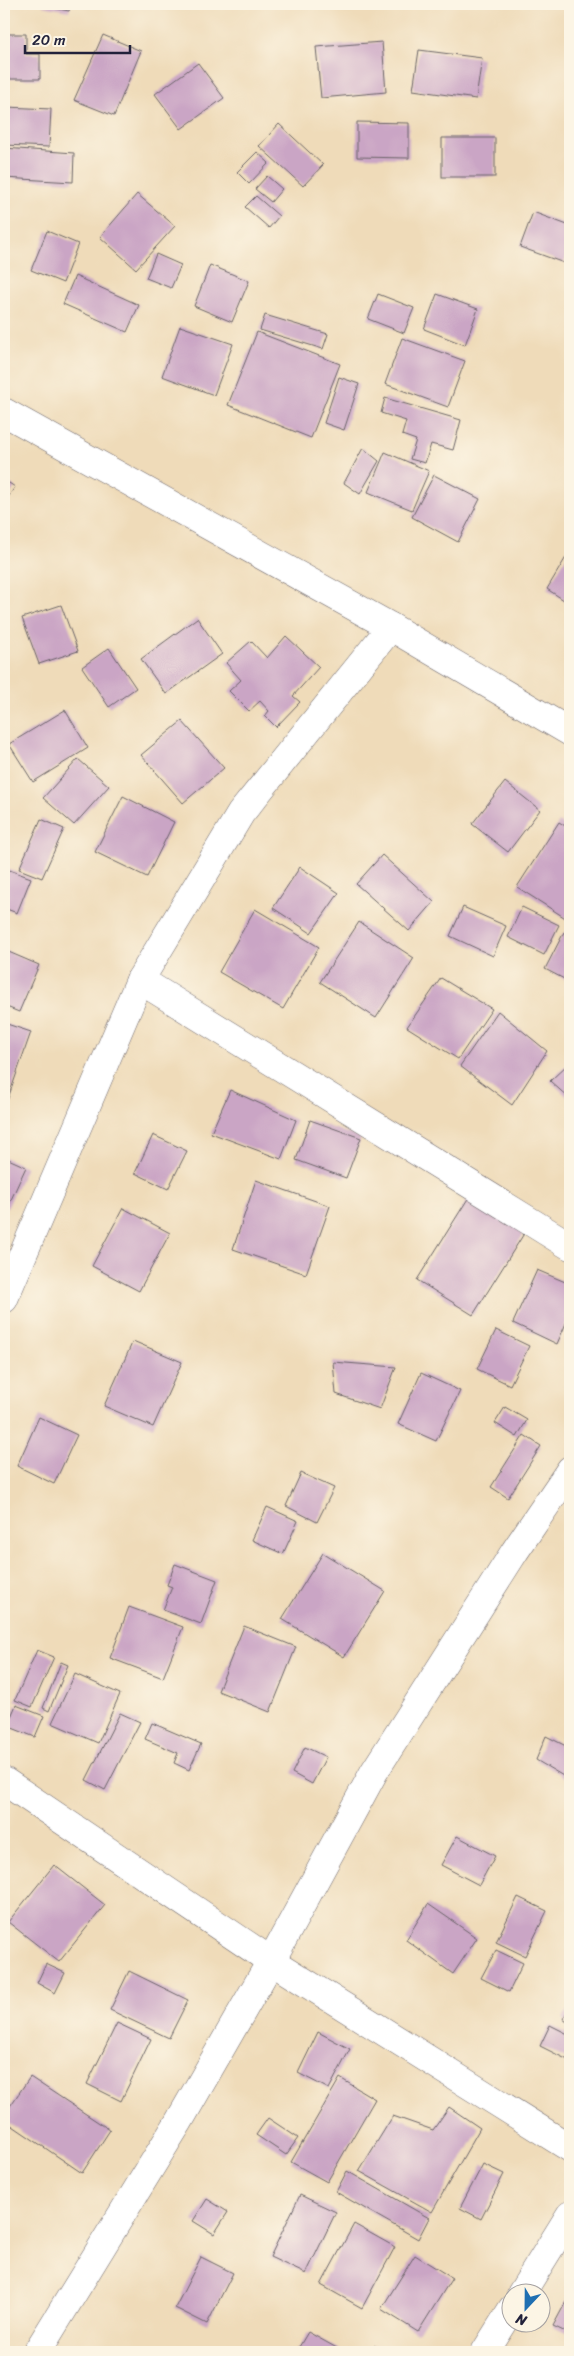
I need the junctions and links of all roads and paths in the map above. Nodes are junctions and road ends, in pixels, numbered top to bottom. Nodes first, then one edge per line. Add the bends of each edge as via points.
1 (4, 412) edge
2 (391, 627) junction
3 (570, 732) edge
4 (140, 980) junction
5 (570, 1246) edge
6 (4, 1299) edge
7 (570, 1470) edge
8 (4, 1781) edge
9 (271, 1961) junction
10 (570, 2148) edge
11 (570, 2215) edge
12 (527, 2284) edge
13 (502, 2325) edge
14 (37, 2352) edge
15 (485, 2352) edge

1 - 2 street
2 - 3 street
2 - 4 street via 241,813
4 - 5 street
4 - 6 street
7 - 9 street via 374,1772
8 - 9 street
9 - 10 street
9 - 14 street via 178,2123
11 - 12 street
13 - 15 street

